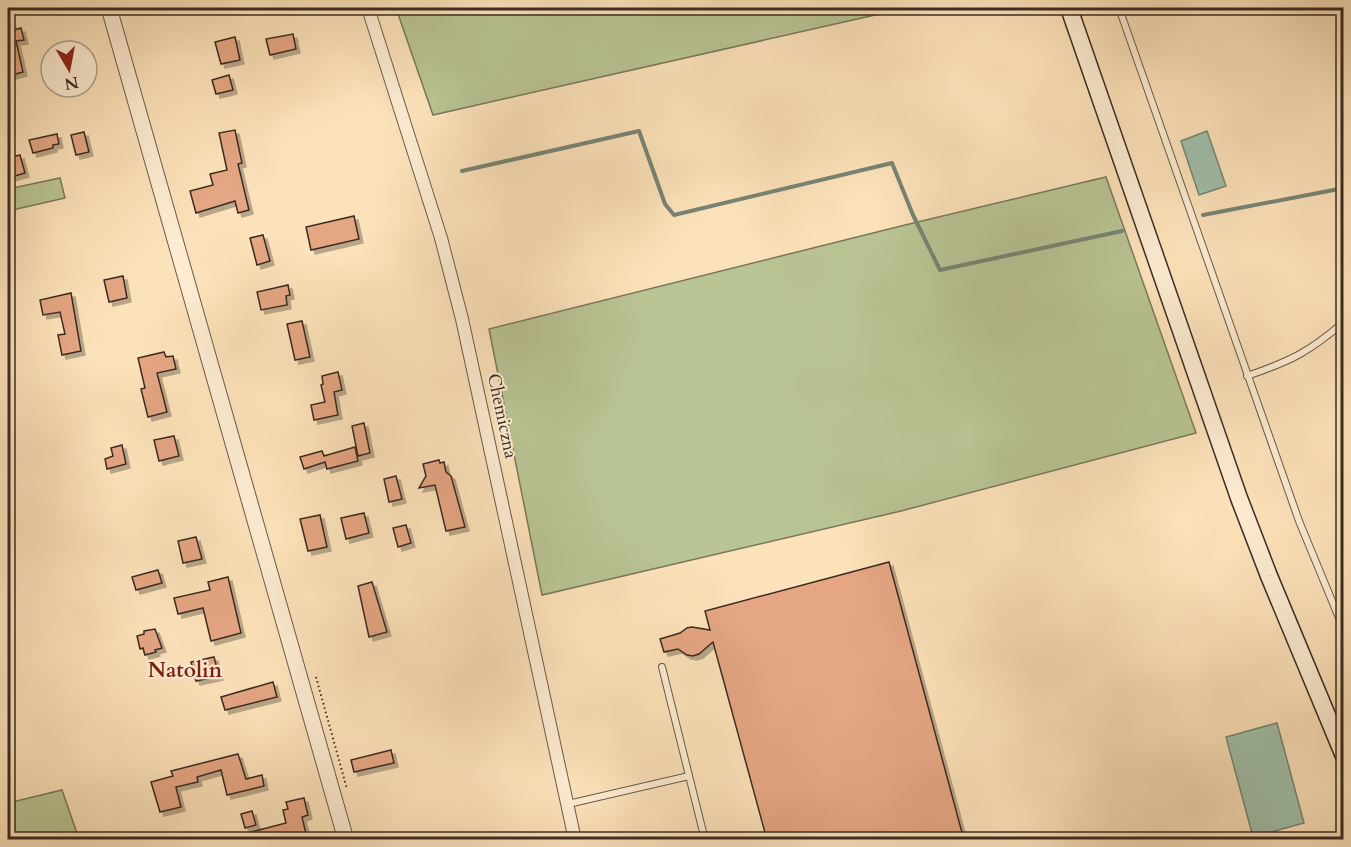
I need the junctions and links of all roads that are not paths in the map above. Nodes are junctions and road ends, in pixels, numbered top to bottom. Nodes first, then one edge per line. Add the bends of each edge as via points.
1 (109, 8) edge
2 (368, 8) edge
3 (1069, 8) edge
4 (1119, 8) edge
5 (1344, 322) edge
6 (1247, 376) junction
7 (1344, 630) edge
8 (662, 667) dead end
9 (1344, 756) edge
10 (689, 776) junction
11 (567, 804) junction
12 (346, 840) edge
13 (575, 840) edge
14 (705, 840) edge

1 - 12 street
2 - 11 street, Chemiczna via 441,238 462,319
3 - 9 main road via 1239,498
4 - 6 lane
5 - 6 lane via 1304,353
6 - 7 lane via 1299,521
8 - 10 lane
10 - 11 lane
10 - 14 lane
11 - 13 street, Chemiczna

